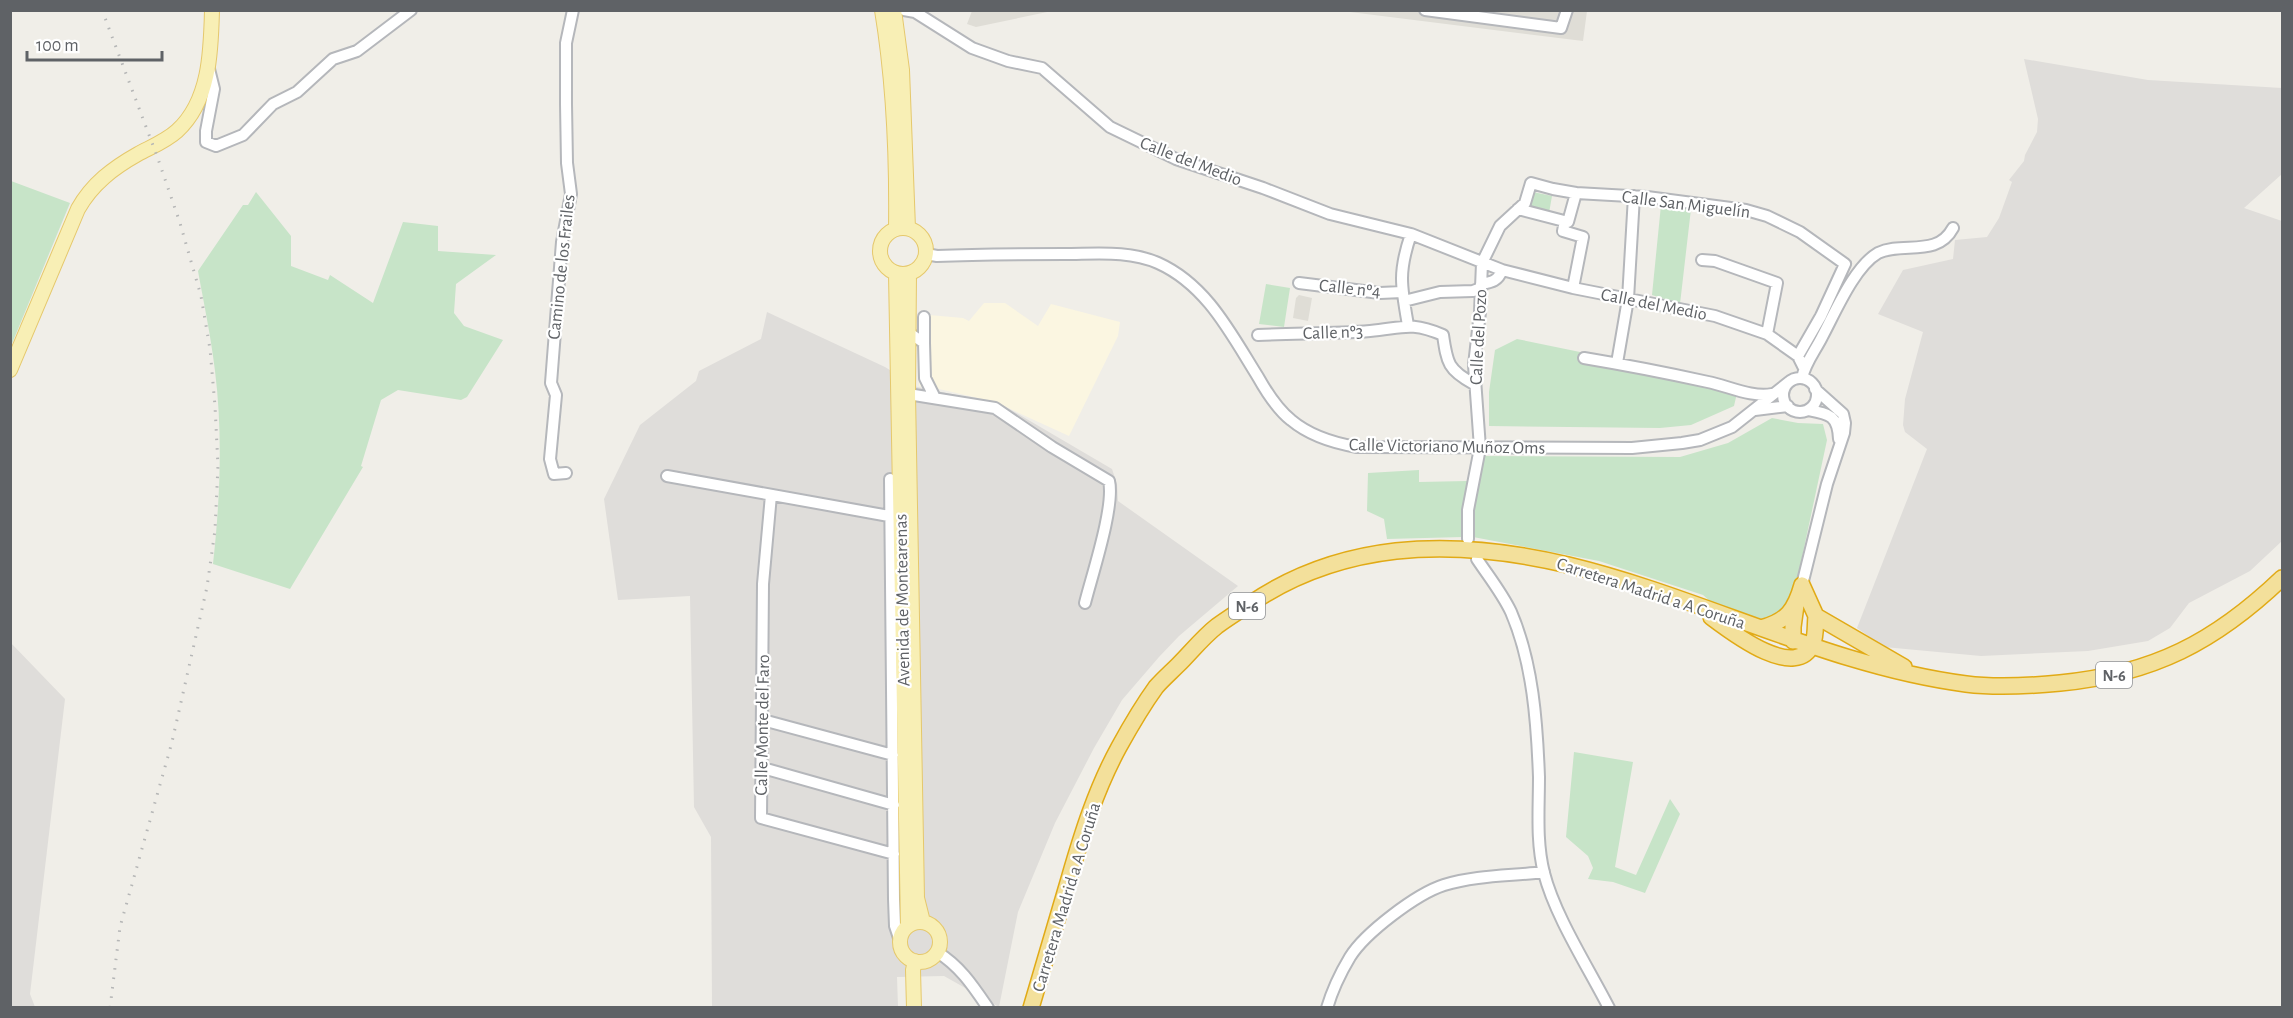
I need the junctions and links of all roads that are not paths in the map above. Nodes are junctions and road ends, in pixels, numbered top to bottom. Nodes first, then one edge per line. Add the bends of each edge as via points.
1 (212, 10) edge
2 (411, 10) edge
3 (573, 10) edge
4 (894, 10) edge
5 (904, 10) edge
6 (1425, 10) edge
7 (1567, 10) edge
8 (883, 11) edge
9 (208, 66) junction
10 (1576, 193) junction
11 (1634, 196) junction
12 (1518, 209) junction
13 (1565, 221) junction
14 (1953, 228) dead end
15 (902, 229) junction
16 (1411, 234) junction
17 (927, 254) junction
18 (1702, 260) dead end
19 (1482, 263) junction
20 (1502, 270) junction
21 (902, 274) junction
22 (1299, 283) dead end
23 (1481, 286) junction
24 (1573, 288) junction
25 (1403, 297) junction
26 (1628, 299) junction
27 (924, 317) dead end
28 (1408, 325) junction
29 (909, 332) junction
30 (1767, 334) junction
31 (1258, 335) dead end
32 (924, 343) junction
33 (1798, 356) junction
34 (1584, 358) dead end
35 (1617, 363) junction
36 (10, 370) edge
37 (1803, 373) junction
38 (925, 378) junction
39 (1789, 382) junction
40 (1474, 384) junction
41 (1815, 389) junction
42 (1748, 393) junction
43 (1772, 394) junction
44 (913, 395) junction
45 (935, 398) junction
46 (1788, 406) junction
47 (1760, 409) junction
48 (1808, 410) junction
49 (1839, 445) junction
50 (1480, 448) junction
51 (566, 473) dead end
52 (667, 476) dead end
53 (890, 479) dead end
54 (771, 495) junction
55 (889, 516) junction
56 (1468, 539) dead end
57 (1476, 559) dead end
58 (2283, 578) edge
59 (1802, 585) junction
60 (1085, 603) dead end
61 (1796, 605) junction
62 (1696, 606) junction
63 (1816, 616) junction
64 (1761, 628) junction
65 (1794, 641) junction
66 (1812, 646) junction
67 (1919, 676) junction
68 (763, 720) junction
69 (893, 756) junction
70 (763, 768) junction
71 (894, 805) junction
72 (894, 854) junction
73 (1544, 872) junction
74 (923, 922) junction
75 (908, 926) junction
76 (900, 941) junction
77 (938, 952) junction
78 (915, 961) junction
79 (914, 1008) edge
80 (988, 1008) edge
81 (1031, 1008) edge
82 (1327, 1008) edge
83 (1609, 1008) edge

1 - 9 main road
2 - 9 street via 357,51 333,59 297,92 273,104 243,135 216,146 206,142 214,89
3 - 51 street, Camino de los Frailes via 566,43 571,194 562,242 550,383 556,395 550,459 554,474
4 - 15 main road via 903,70
5 - 16 street, Calle del Medio via 915,12 972,48 1042,68 1110,127 1176,159 1330,214
6 - 7 street via 1561,28
8 - 15 main road
9 - 36 main road via 198,102 184,124 105,176 88,192
10 - 11 street, Calle San Miguelín
10 - 12 street, Calle San Miguelín via 1531,183 1526,202
10 - 13 street via 1568,222
11 - 26 street
11 - 33 street, Calle San Miguelín via 1767,216 1800,232 1845,264
12 - 13 street
12 - 19 street via 1500,226
13 - 24 street via 1563,231 1583,237
14 - 37 street via 1934,245 1888,250 1869,260 1843,296
15 - 17 main road via 922,237
15 - 21 main road via 891,231 882,241 880,254 885,267
16 - 19 street, Calle del Medio
16 - 25 street via 1402,261
17 - 21 main road via 919,269
17 - 50 street, Calle Victoriano Muñoz Oms via 1122,254 1156,262 1196,287 1217,311 1272,401 1312,434 1357,447
18 - 30 street via 1777,283
19 - 20 street, Calle del Medio
19 - 23 street, Calle del Pozo
20 - 23 street via 1499,278
20 - 24 street, Calle del Medio
21 - 29 main road, Avenida de Montearenas
21 - 75 main road, Avenida de Montearenas
22 - 25 street, Calle nº4
23 - 25 street, Calle nº4 via 1473,291
23 - 40 street, Calle del Pozo
24 - 26 street, Calle del Medio
25 - 28 street
26 - 30 street, Calle del Medio via 1715,316
26 - 35 street
27 - 32 street
28 - 31 street, Calle nº3 via 1371,331
28 - 40 street via 1443,335 1448,363
29 - 32 street
29 - 44 main road, Avenida de Montearenas
30 - 33 street, Calle del Medio
32 - 38 street
33 - 37 street
34 - 35 street
35 - 42 street
37 - 39 street
37 - 41 street
38 - 44 street via 921,392
38 - 45 street
39 - 43 street
39 - 46 street via 1783,396
40 - 50 street, Calle del Pozo
41 - 48 street via 1815,403
41 - 49 street via 1843,414 1844,434
42 - 43 street
42 - 47 street via 1755,397
43 - 47 street
44 - 45 street
44 - 74 main road, Avenida de Montearenas via 916,898
45 - 60 street via 995,408 1109,481 1110,506
46 - 47 street
46 - 48 street via 1799,412
47 - 50 street, Calle Victoriano Muñoz Oms via 1732,427 1700,440 1659,446
48 - 49 street via 1829,415 1836,421
49 - 59 street
50 - 56 street, Calle del Pozo via 1468,510
52 - 54 street
53 - 55 street
54 - 55 street
54 - 68 street, Calle Monte del Faro via 763,584
55 - 69 street
57 - 73 street via 1510,611 1525,656 1536,726
58 - 67 highway, Carretera Madrid a A Coruña / N-6 via 2214,634 2127,673 2025,687
59 - 61 highway
59 - 63 highway
61 - 64 highway via 1782,619
61 - 65 highway
62 - 64 highway, Carretera Madrid a A Coruña / N-6
62 - 66 highway via 1779,657 1796,659
62 - 81 highway, Carretera Madrid a A Coruña / N-6 via 1620,579 1542,558 1463,549 1373,554 1321,567 1274,587 1215,628 1157,687 1118,749 1088,816
63 - 66 highway
63 - 67 highway
64 - 65 highway, Carretera Madrid a A Coruña / N-6
65 - 66 highway, Carretera Madrid a A Coruña / N-6
66 - 67 highway, Carretera Madrid a A Coruña / N-6
68 - 69 street
68 - 70 street, Calle Monte del Faro
69 - 71 street
70 - 71 street
70 - 72 street, Calle Monte del Faro via 761,818
71 - 72 street
72 - 76 street via 895,926
73 - 82 street via 1442,885 1404,906 1374,930 1351,956
73 - 83 street
74 - 75 main road
74 - 77 main road via 937,930
75 - 76 main road
76 - 78 main road via 904,954
77 - 78 main road via 930,959
77 - 80 street via 965,974
78 - 79 main road

